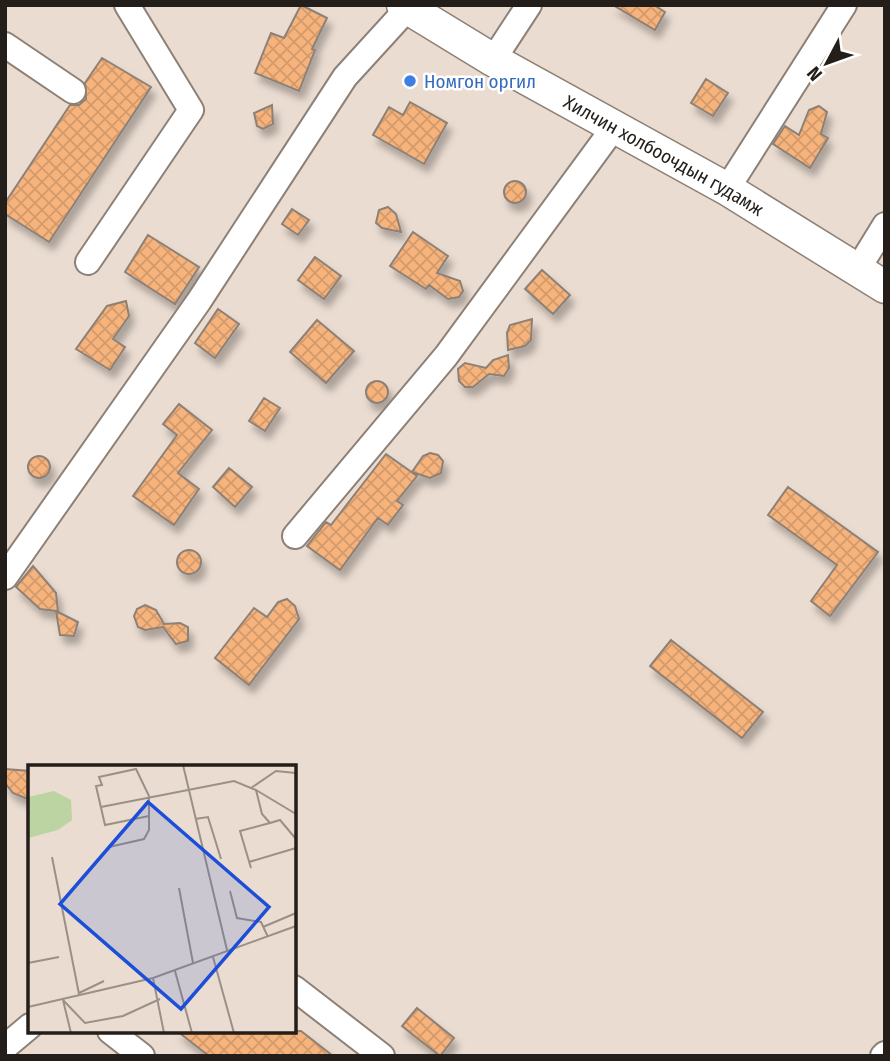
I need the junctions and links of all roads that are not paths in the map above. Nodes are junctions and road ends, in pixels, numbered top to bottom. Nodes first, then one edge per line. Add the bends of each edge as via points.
1 (127, 5) edge
2 (529, 5) edge
3 (844, 5) edge
4 (405, 7) edge
5 (5, 45) edge
6 (493, 60) junction
7 (73, 91) dead end
8 (615, 126) junction
9 (727, 189) junction
10 (885, 225) edge
11 (88, 262) dead end
12 (858, 269) junction
13 (885, 288) edge
14 (295, 536) dead end
15 (5, 577) edge
16 (296, 990) edge
17 (28, 1028) edge
18 (113, 1033) edge
19 (5, 1047) edge
20 (142, 1056) edge
21 (382, 1056) edge

1 - 11 street via 191,110
2 - 6 street
3 - 9 street
4 - 6 main road, Хилчин холбоочдын гудамж
4 - 15 street via 345,77 199,301
5 - 7 street
6 - 8 main road, Хилчин холбоочдын гудамж
8 - 9 main road, Хилчин холбоочдын гудамж
8 - 14 street via 446,356
9 - 12 main road, Хилчин холбоочдын гудамж
10 - 12 street
12 - 13 main road, Хилчин холбоочдын гудамж
16 - 21 street
17 - 19 street
18 - 20 street

